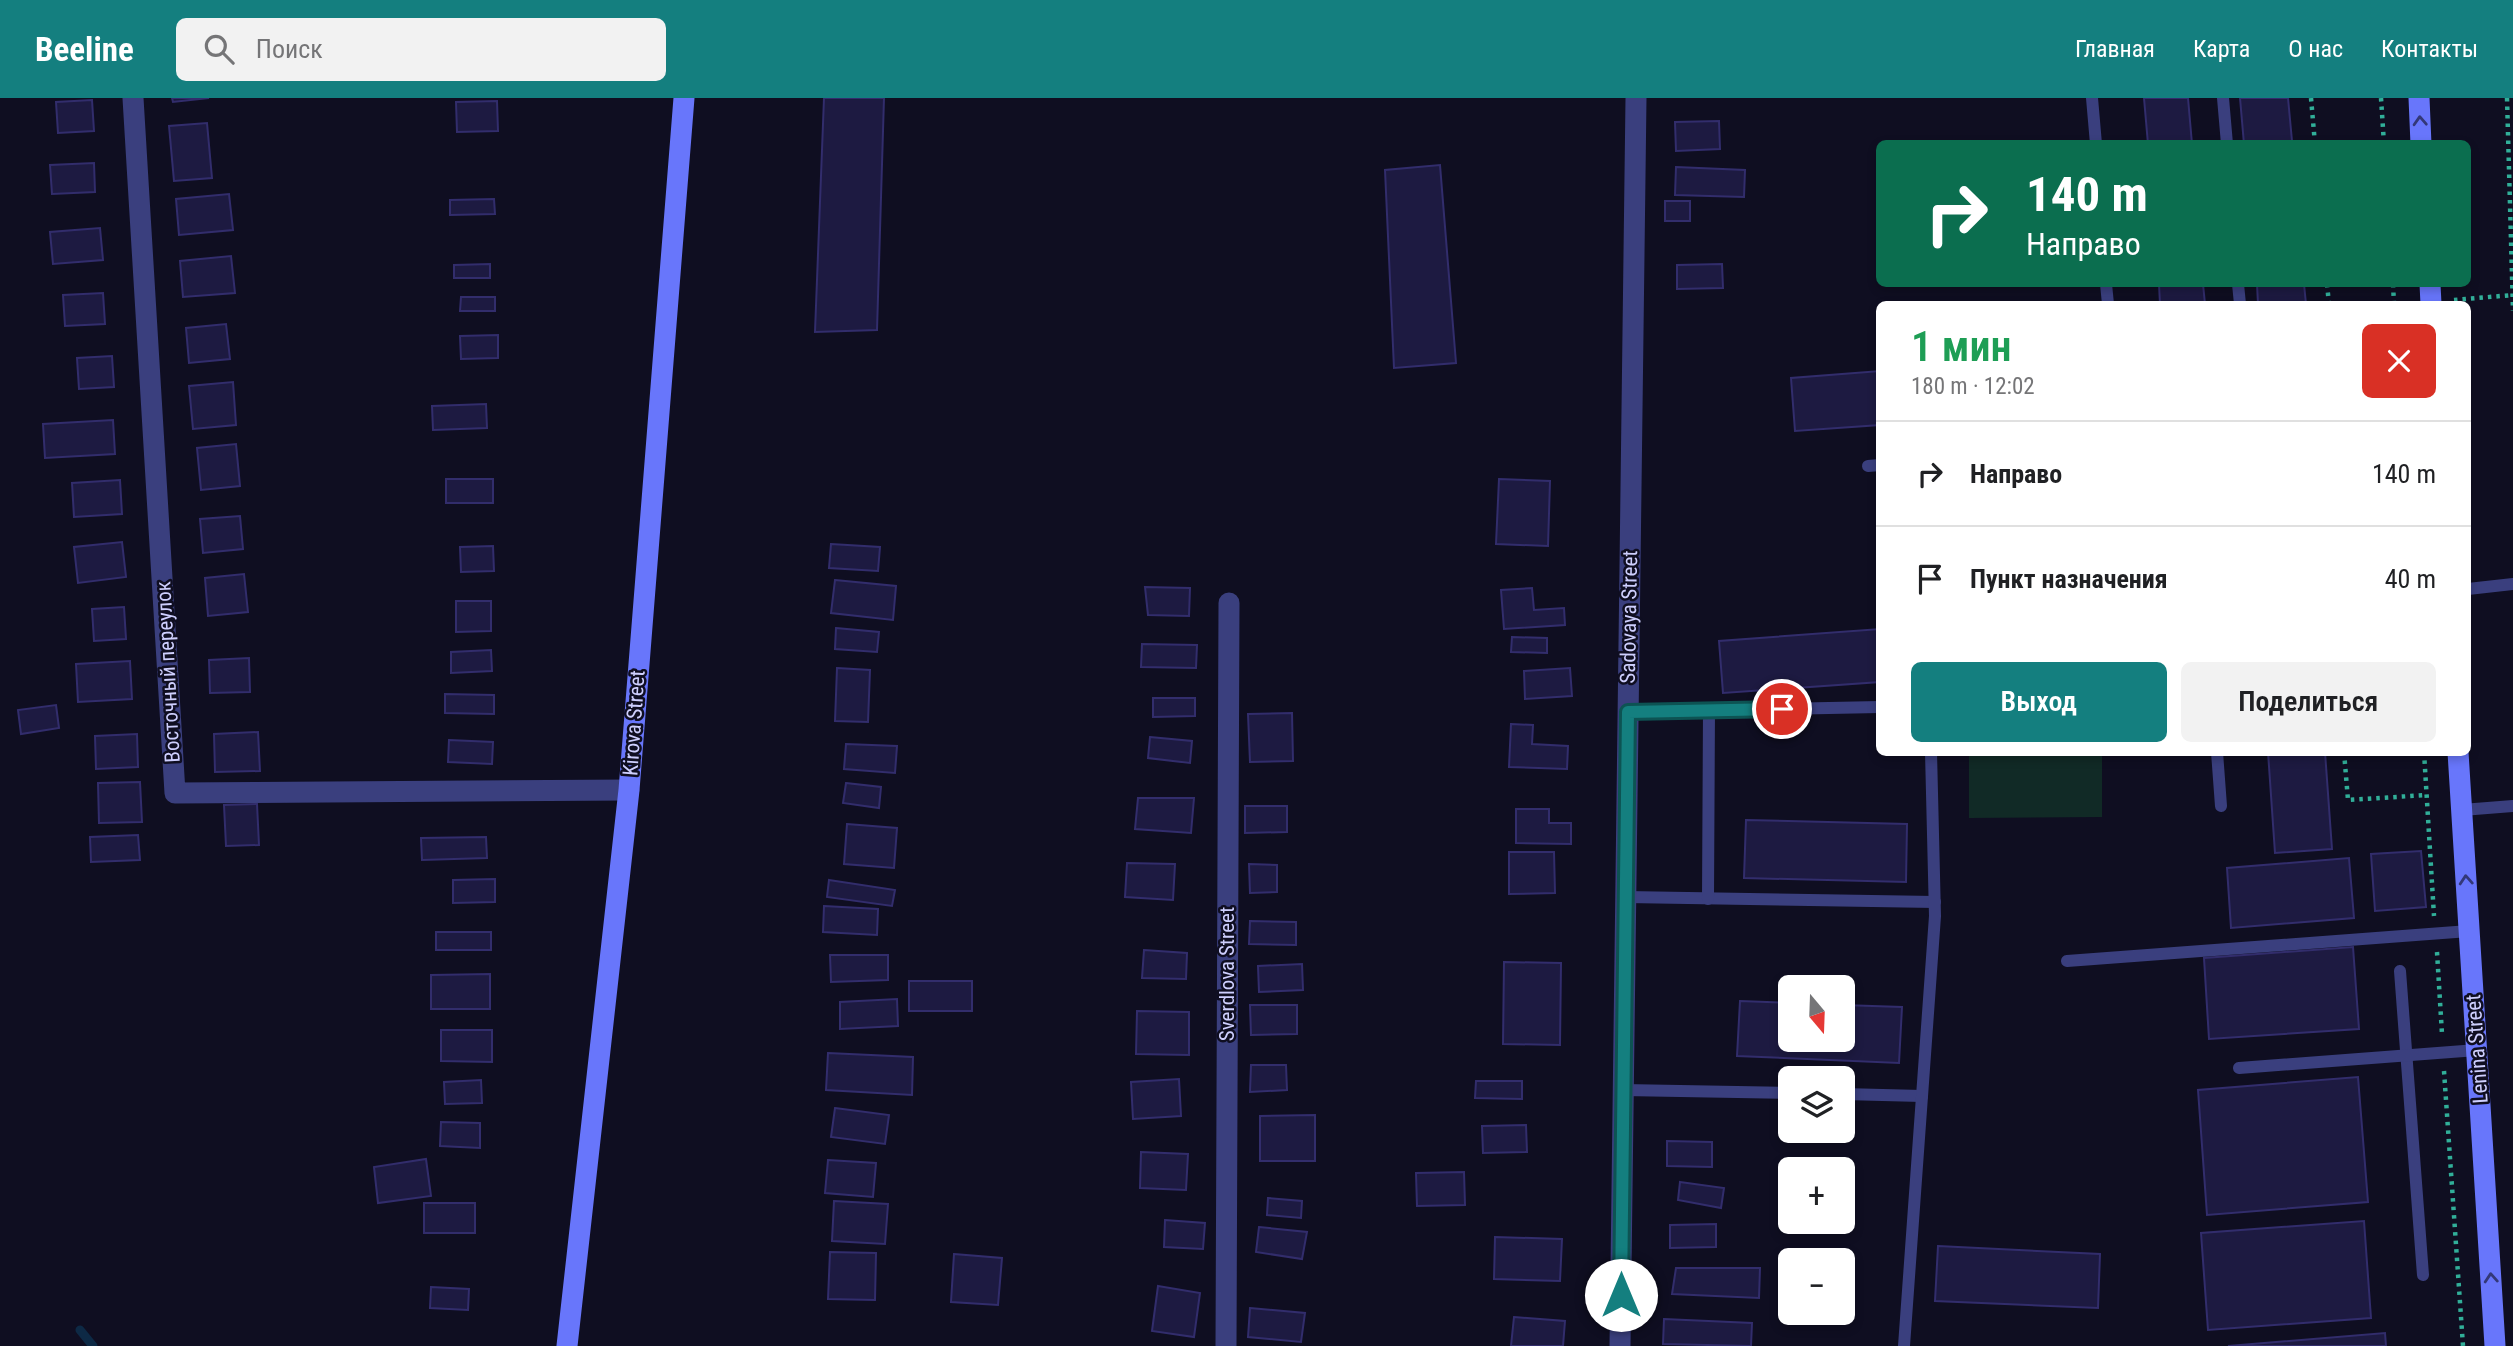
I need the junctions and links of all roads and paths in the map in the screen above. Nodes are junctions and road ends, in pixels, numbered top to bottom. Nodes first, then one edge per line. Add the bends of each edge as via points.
1 (133, 98) edge
2 (684, 98) edge
3 (1636, 98) edge
4 (2092, 98) edge
5 (2223, 98) edge
6 (2311, 98) edge
7 (2381, 98) edge
8 (2418, 98) edge
9 (2507, 98) edge
10 (2096, 140) edge
11 (2227, 140) edge
12 (2315, 140) edge
13 (2384, 140) edge
14 (2421, 140) edge
15 (2513, 295) edge
16 (2455, 301) edge
17 (2513, 311) edge
18 (2513, 584) edge
19 (2471, 589) edge
20 (1228, 603) dead end
21 (1876, 707) edge
22 (1709, 710) junction
23 (1628, 712) junction
24 (1931, 756) edge
25 (2217, 756) edge
26 (2344, 756) edge
27 (2458, 756) edge
28 (629, 790) junction
29 (2427, 795) dead end
30 (2221, 806) dead end
31 (2513, 806) edge
32 (2462, 810) junction
33 (1626, 897) junction
34 (1708, 899) junction
35 (1935, 902) junction
36 (2469, 931) junction
37 (2067, 961) dead end
38 (2400, 971) dead end
39 (2477, 1050) junction
40 (2405, 1056) junction
41 (2239, 1068) dead end
42 (1623, 1090) junction
43 (1778, 1093) edge
44 (1855, 1094) edge
45 (1922, 1096) junction
46 (2423, 1275) dead end
47 (567, 1346) edge
48 (1226, 1346) edge
49 (1620, 1346) edge
50 (1904, 1346) edge
51 (2495, 1346) edge

1 - 28 street, Восточный переулок via 175,793
2 - 28 main road, Kirova Street
3 - 23 street, Sadovaya Street
4 - 10 lane
5 - 11 lane
6 - 12 path
7 - 13 path
14 -> 8 main road
9 - 15 path
15 - 16 path
15 - 17 path
18 - 19 lane
20 - 48 street, Sverdlova Street
21 - 22 lane
22 - 23 lane
22 - 34 lane
23 - 33 street, Sadovaya Street
24 - 35 lane
25 - 30 lane
26 - 29 path via 2348,800
27 - 32 main road, Lenina Street
28 - 47 main road, Kirova Street
31 - 32 lane
36 -> 32 main road, Lenina Street
33 - 34 lane
33 - 42 street, Sadovaya Street
34 - 35 lane
35 - 45 lane
36 - 37 lane
36 - 39 main road, Lenina Street
38 - 40 lane
39 - 40 lane
51 -> 39 main road, Lenina Street
40 - 41 lane
40 - 46 lane
42 - 43 lane
42 - 49 street, Sadovaya Street
44 - 45 lane
45 - 50 lane

